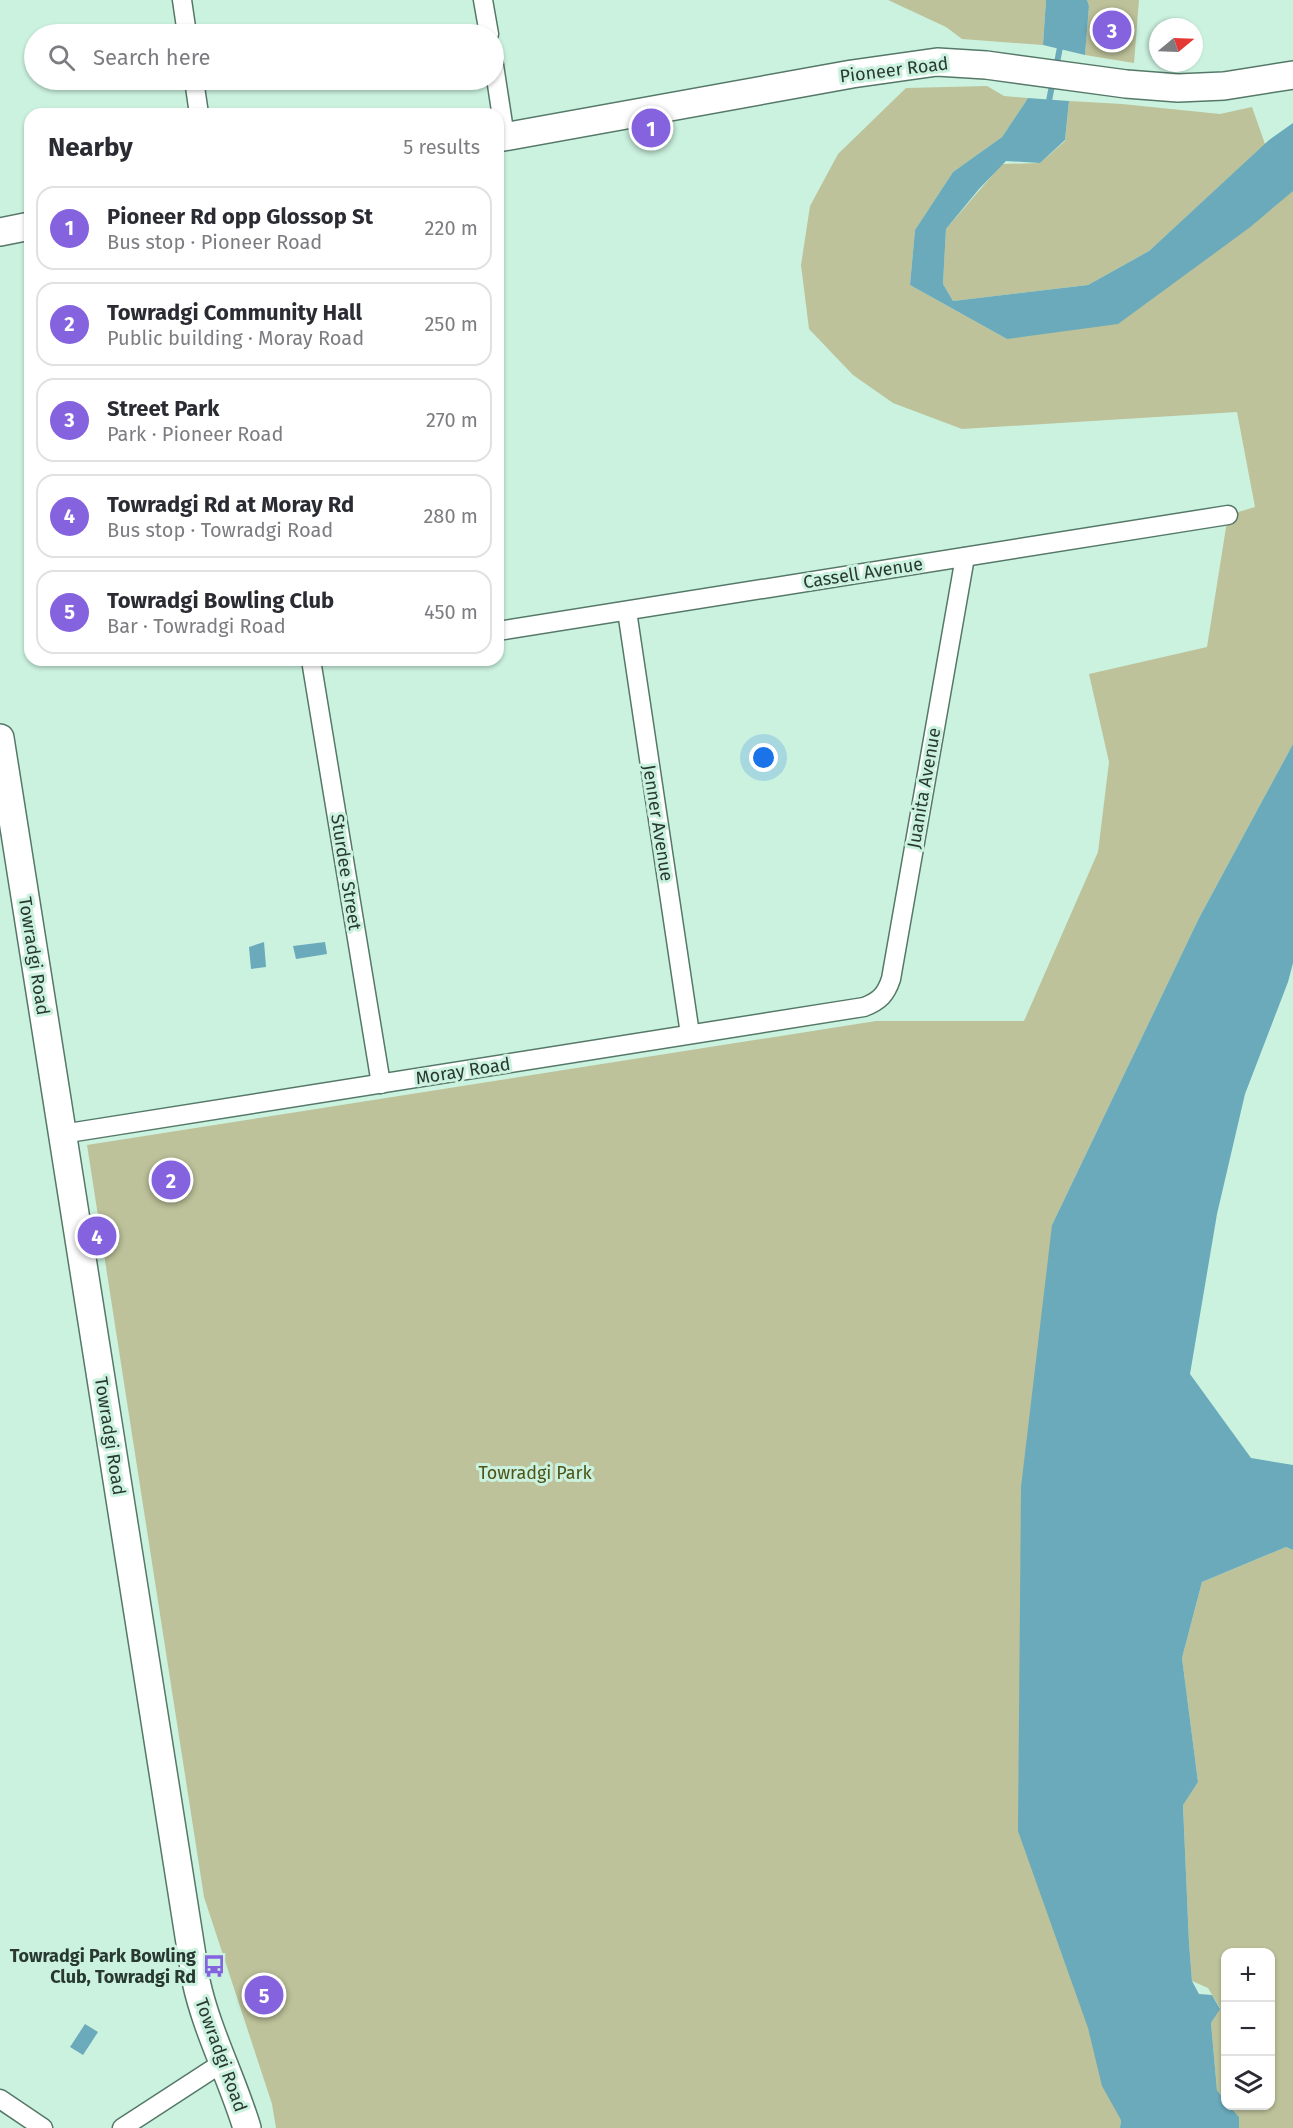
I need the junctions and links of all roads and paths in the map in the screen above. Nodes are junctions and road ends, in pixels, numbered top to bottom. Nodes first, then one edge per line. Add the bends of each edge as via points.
1 (182, 0) edge
2 (483, 0) edge
3 (186, 24) edge
4 (487, 24) edge
5 (1293, 75) edge
6 (195, 90) edge
7 (496, 90) edge
8 (198, 108) edge
9 (498, 108) edge
10 (504, 137) edge
11 (24, 227) edge
12 (0, 232) edge
13 (1228, 515) dead end
14 (965, 557) junction
15 (627, 611) junction
16 (504, 630) edge
17 (312, 666) edge
18 (0, 738) edge
19 (864, 1007) joint
20 (690, 1034) junction
21 (381, 1084) junction
22 (62, 1134) junction
23 (222, 2062) junction
24 (0, 2099) edge
25 (44, 2128) edge
26 (122, 2128) edge
27 (247, 2128) edge

1 - 3 street
2 - 4 street
5 - 10 main road, Pioneer Road via 1200,88 1156,87 962,62 907,65
6 - 8 street
7 - 9 street
11 - 12 main road
13 - 14 street, Cassell Avenue
14 - 15 street, Cassell Avenue
14 - 19 street, Juanita Avenue via 891,979 878,1002
15 - 16 street, Cassell Avenue
15 - 20 street, Jenner Avenue
17 - 21 street, Sturdee Street
18 - 22 main road, Towradgi Road
19 - 20 street, Moray Road
20 - 21 street, Moray Road
21 - 22 street, Moray Road
22 - 23 main road, Towradgi Road via 196,1981
23 - 26 street
23 - 27 main road, Towradgi Road
24 - 25 street

